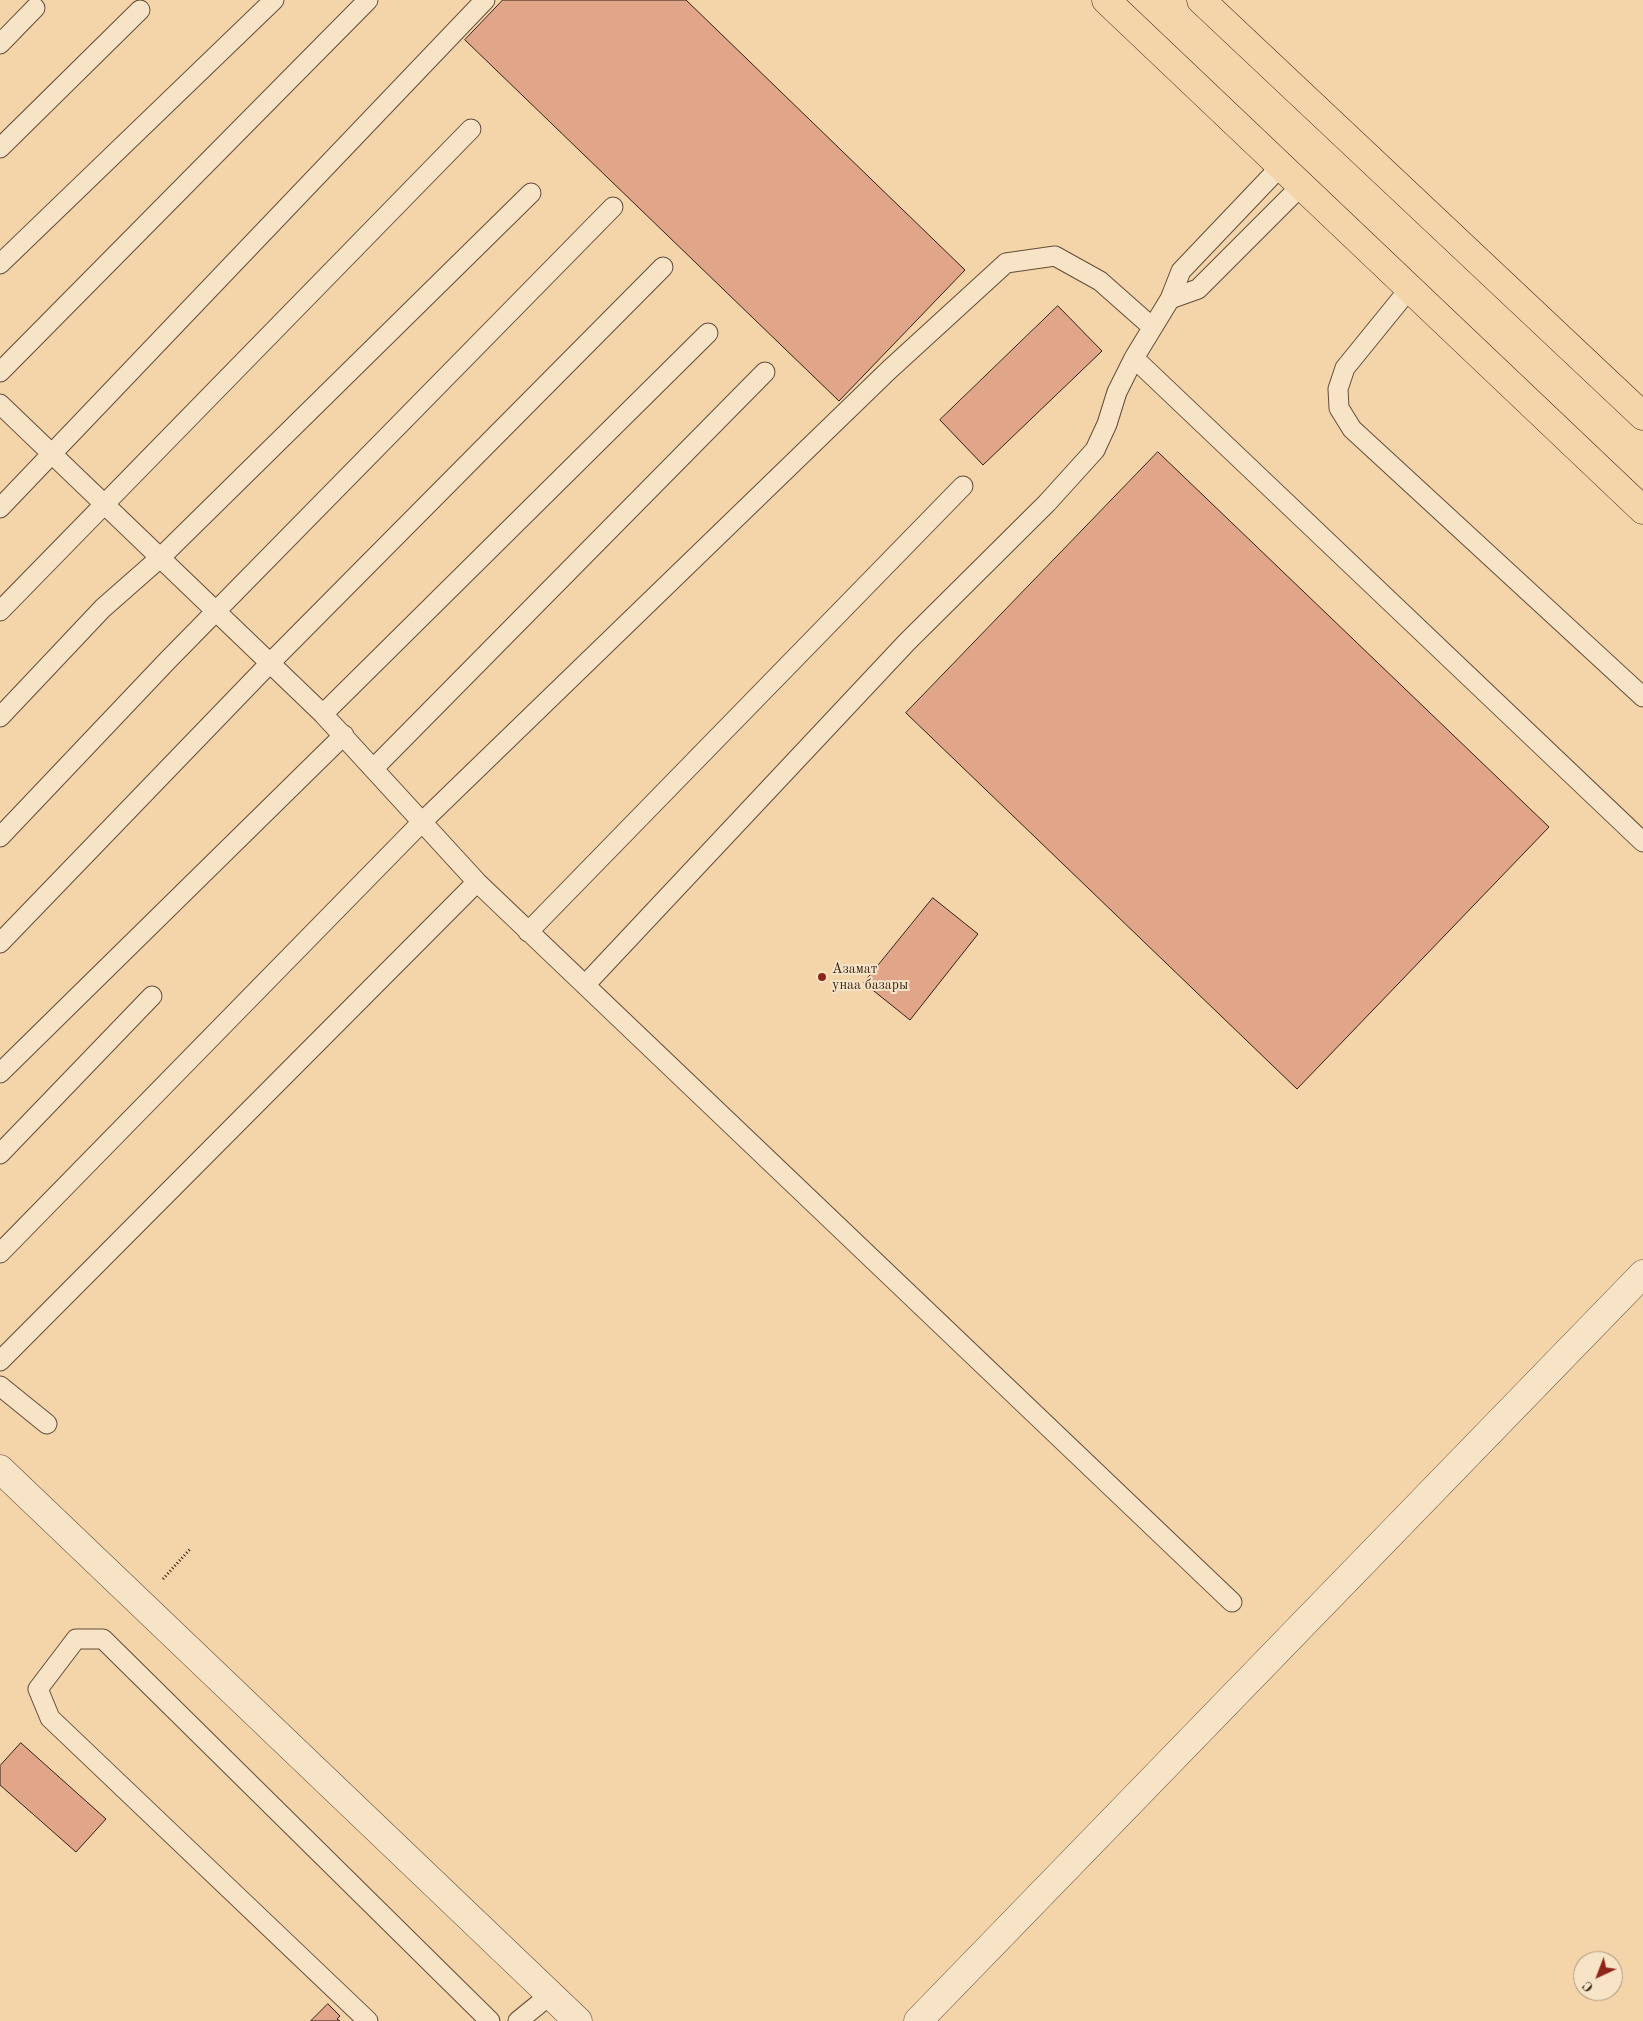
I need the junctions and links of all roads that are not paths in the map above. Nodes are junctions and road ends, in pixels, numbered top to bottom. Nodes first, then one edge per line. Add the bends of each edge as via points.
1 (274, 0) edge
2 (368, 0) edge
3 (485, 0) edge
4 (1106, 0) edge
5 (1201, 0) edge
6 (35, 8) dead end
7 (140, 10) dead end
8 (0, 44) edge
9 (471, 129) dead end
10 (0, 148) edge
11 (1281, 166) junction
12 (1302, 185) junction
13 (531, 193) dead end
14 (613, 207) dead end
15 (0, 264) edge
16 (663, 267) dead end
17 (1410, 288) junction
18 (1170, 299) junction
19 (1152, 327) junction
20 (708, 333) dead end
21 (1134, 358) junction
22 (0, 372) edge
23 (765, 372) dead end
24 (0, 404) edge
25 (1643, 416) edge
26 (51, 453) junction
27 (963, 486) dead end
28 (104, 503) junction
29 (0, 508) edge
30 (1643, 510) edge
31 (161, 556) junction
32 (0, 611) edge
33 (218, 611) junction
34 (271, 662) junction
35 (1643, 697) edge
36 (324, 714) junction
37 (0, 717) edge
38 (344, 734) junction
39 (374, 768) junction
40 (422, 822) junction
41 (0, 837) edge
42 (1643, 842) edge
43 (477, 882) junction
44 (528, 932) junction
45 (0, 943) edge
46 (585, 985) junction
47 (152, 996) dead end
48 (0, 1073) edge
49 (0, 1154) edge
50 (0, 1253) edge
51 (1643, 1274) edge
52 (0, 1361) edge
53 (0, 1386) edge
54 (47, 1424) dead end
55 (0, 1470) edge
56 (1232, 1602) dead end
57 (550, 1995) junction
58 (368, 2021) edge
59 (490, 2021) edge
60 (518, 2021) edge
61 (578, 2021) edge
62 (918, 2021) edge

1 - 15 lane
2 - 22 lane
3 - 26 lane
4 - 11 main road
5 - 25 main road
6 - 8 lane
7 - 10 lane
9 - 28 lane
11 - 12 main road
11 - 18 lane via 1182,271
12 - 17 main road
12 - 18 lane via 1198,289
13 - 31 lane
14 - 33 lane
16 - 34 lane
17 - 30 main road
17 - 35 lane via 1345,368 1338,389 1339,408 1352,429 1376,452
18 - 19 lane
19 - 21 lane
19 - 40 lane via 1100,281 1055,256 1006,263 889,370
20 - 36 lane
21 - 42 lane
21 - 46 lane via 1095,450 1047,503 907,642
23 - 39 lane
24 - 26 lane
26 - 28 lane
26 - 29 lane
27 - 44 lane
28 - 31 lane
28 - 32 lane
31 - 33 lane
31 - 37 lane via 103,608
33 - 34 lane
33 - 41 lane
34 - 36 lane
34 - 45 lane
36 - 38 lane
38 - 39 lane
38 - 48 lane
39 - 40 lane
40 - 43 lane
40 - 50 lane
43 - 44 lane
43 - 52 lane
44 - 46 lane
46 - 56 lane
47 - 49 lane
51 - 62 street
53 - 54 lane
55 - 57 street
57 - 60 lane
57 - 61 street
58 - 59 lane via 50,1718 38,1689 76,1639 103,1640

